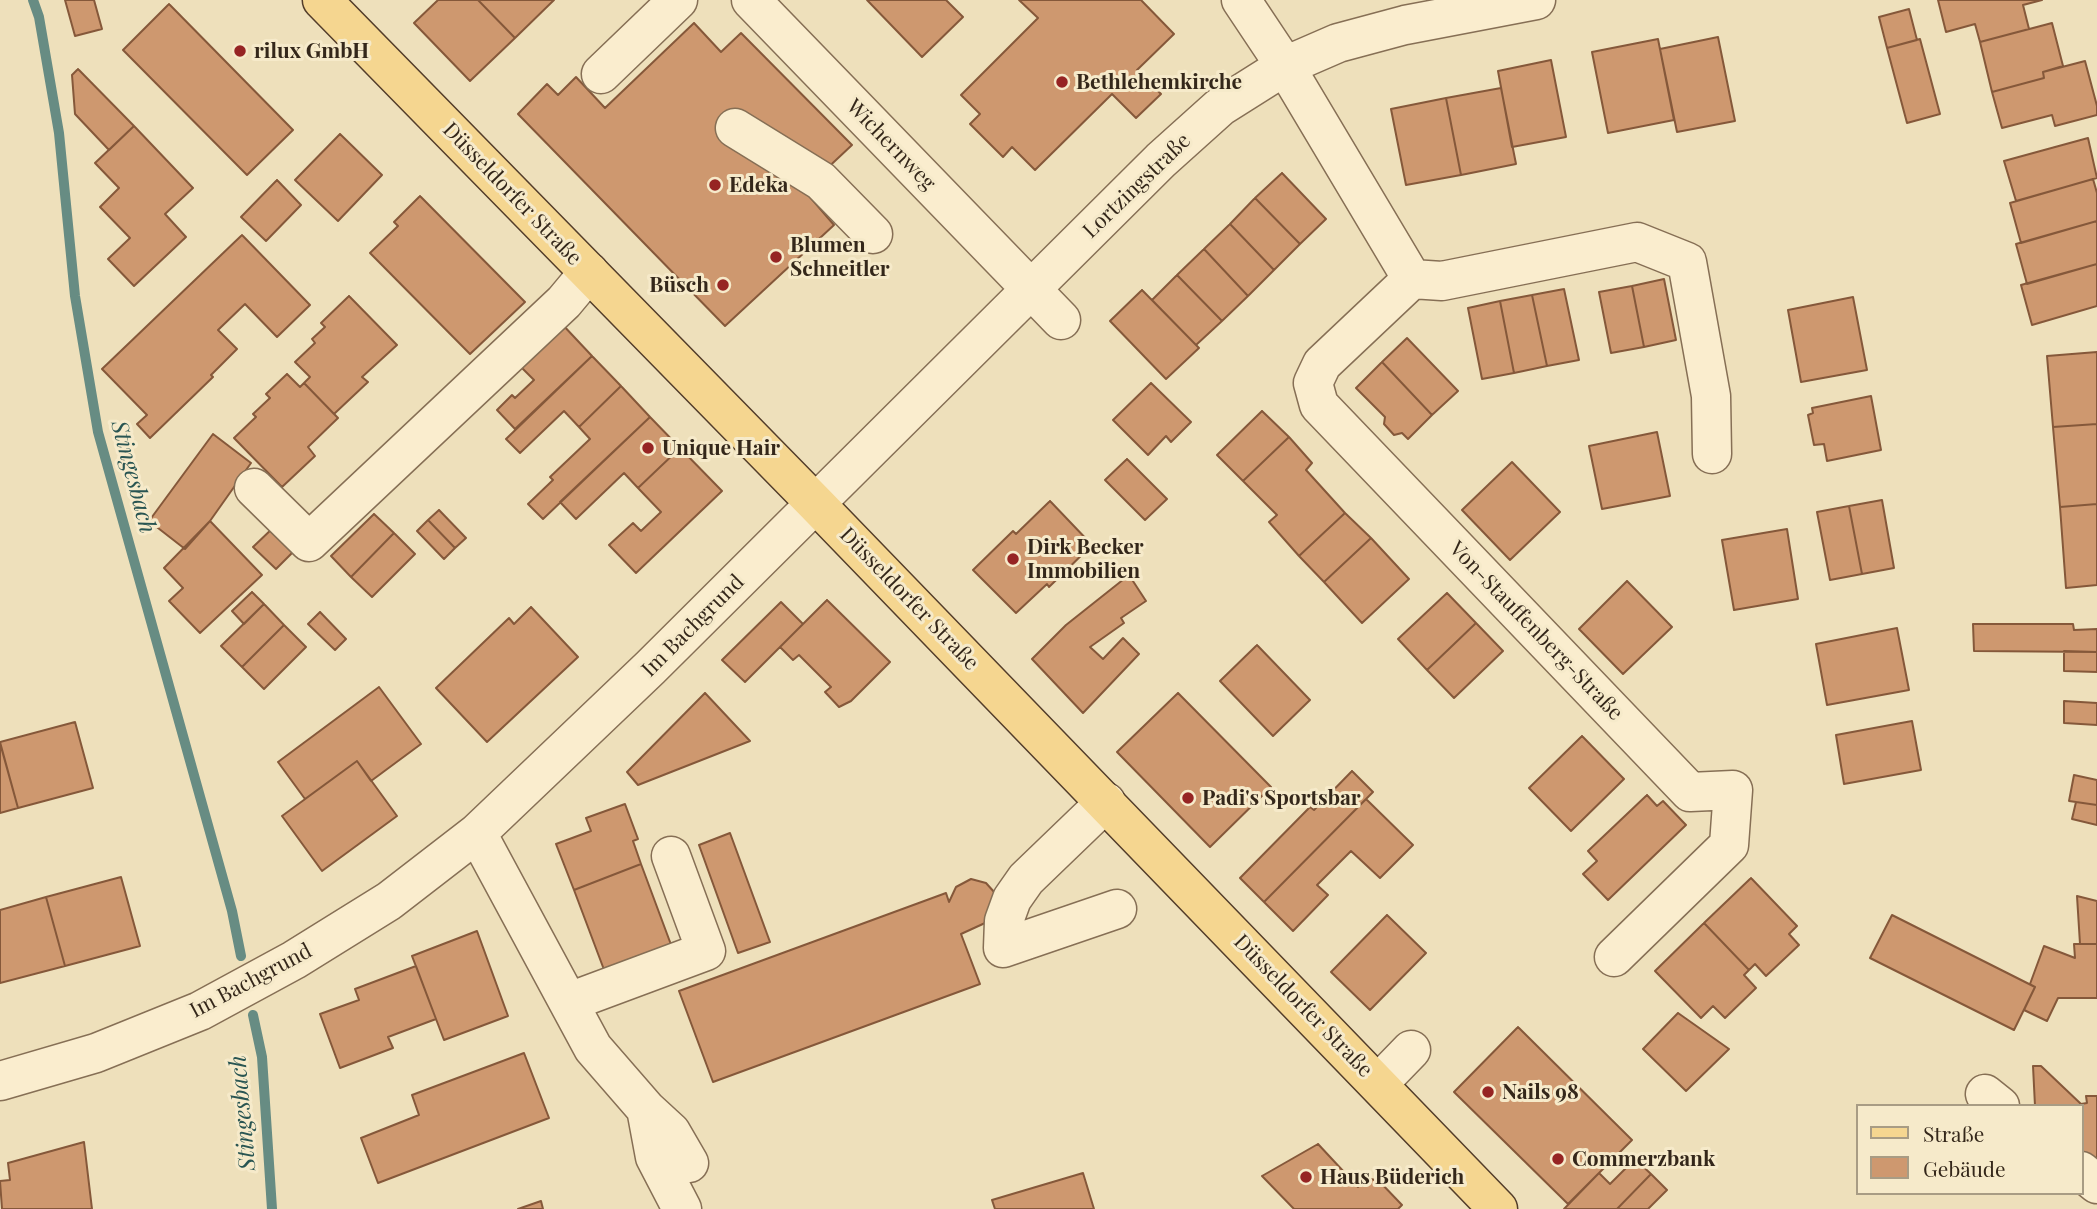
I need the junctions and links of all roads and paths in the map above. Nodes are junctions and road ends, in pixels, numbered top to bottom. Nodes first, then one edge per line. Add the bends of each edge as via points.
1 (322, 0) edge
2 (678, 0) edge
3 (751, 0) edge
4 (1241, 0) edge
5 (1536, 0) edge
6 (1285, 66) junction
7 (601, 74) dead end
8 (735, 128) dead end
9 (873, 234) dead end
10 (589, 272) junction
11 (1412, 279) junction
12 (1032, 289) junction
13 (1061, 320) dead end
14 (1713, 454) dead end
15 (254, 488) dead end
16 (816, 504) junction
17 (1106, 802) junction
18 (477, 833) junction
19 (671, 856) dead end
20 (1117, 909) dead end
21 (1614, 957) dead end
22 (569, 1002) junction
23 (1411, 1050) dead end
24 (0, 1081) edge
25 (1378, 1084) junction
26 (646, 1109) junction
27 (689, 1163) dead end
28 (2083, 1173) edge
29 (2097, 1184) edge
30 (1491, 1207) edge
31 (682, 1209) edge

1 - 10 main road, Düsseldorfer Straße
2 - 7 street
3 - 12 street, Wichernweg via 966,232
4 - 6 street
5 - 6 street, Lortzingstraße via 1405,25 1352,39
6 - 11 street
6 - 12 street, Lortzingstraße via 1220,107
8 - 9 street via 821,181
10 - 15 street via 564,302 309,542
10 - 16 main road, Düsseldorfer Straße
11 - 14 street via 1442,281 1637,242 1687,262 1712,396
11 - 21 street, Von-Stauffenberg-Straße via 1322,363 1313,383 1319,405 1690,792 1733,790 1729,845
12 - 13 street, Wichernweg
12 - 16 street, Lortzingstraße
16 - 17 main road, Düsseldorfer Straße
16 - 18 street, Im Bachgrund
17 - 20 street via 1042,861 1012,899 1004,921 1003,948
17 - 25 main road, Düsseldorfer Straße
18 - 22 street
18 - 24 street, Im Bachgrund via 389,901 294,960 200,1010 96,1053
19 - 22 street via 706,951
22 - 26 street via 593,1048
23 - 25 street
25 - 30 main road, Düsseldorfer Straße
26 - 27 street via 671,1132
26 - 31 street via 655,1157
28 - 29 street

